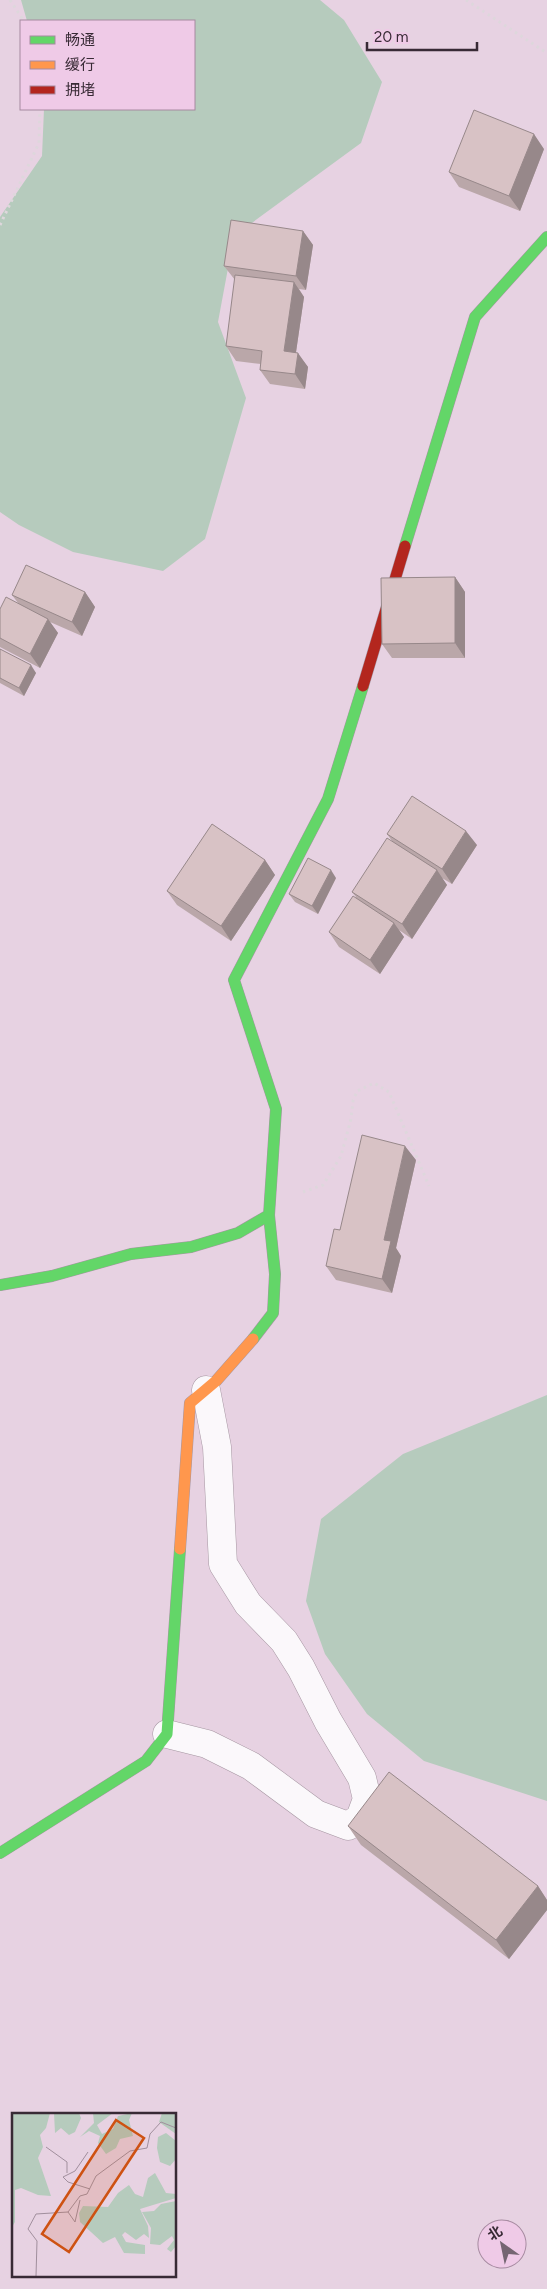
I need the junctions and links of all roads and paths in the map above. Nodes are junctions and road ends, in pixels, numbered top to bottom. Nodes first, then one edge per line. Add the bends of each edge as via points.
1 (10, 0) edge
2 (466, 0) edge
3 (23, 20) edge
4 (547, 53) edge
5 (40, 110) edge
6 (0, 226) edge
7 (547, 237) edge
8 (429, 1186) dead end
9 (269, 1215) junction
10 (0, 1285) edge
11 (206, 1390) junction
12 (167, 1734) junction
13 (0, 1853) edge

1 - 3 path
2 - 4 path
5 - 6 path via 39,143
7 - 9 street via 475,317 328,799 234,980 276,1109
8 - 9 path via 389,1092 374,1083 358,1090 341,1156 323,1185 282,1198
9 - 10 street via 238,1233 191,1247 131,1254 52,1276
9 - 11 street via 275,1274 273,1313 246,1348
11 - 12 street via 190,1403
11 - 12 street via 217,1447 223,1564 248,1604 284,1641 297,1661 362,1778 367,1799 360,1818 348,1826 316,1814 251,1766 206,1744
12 - 13 street via 146,1761

